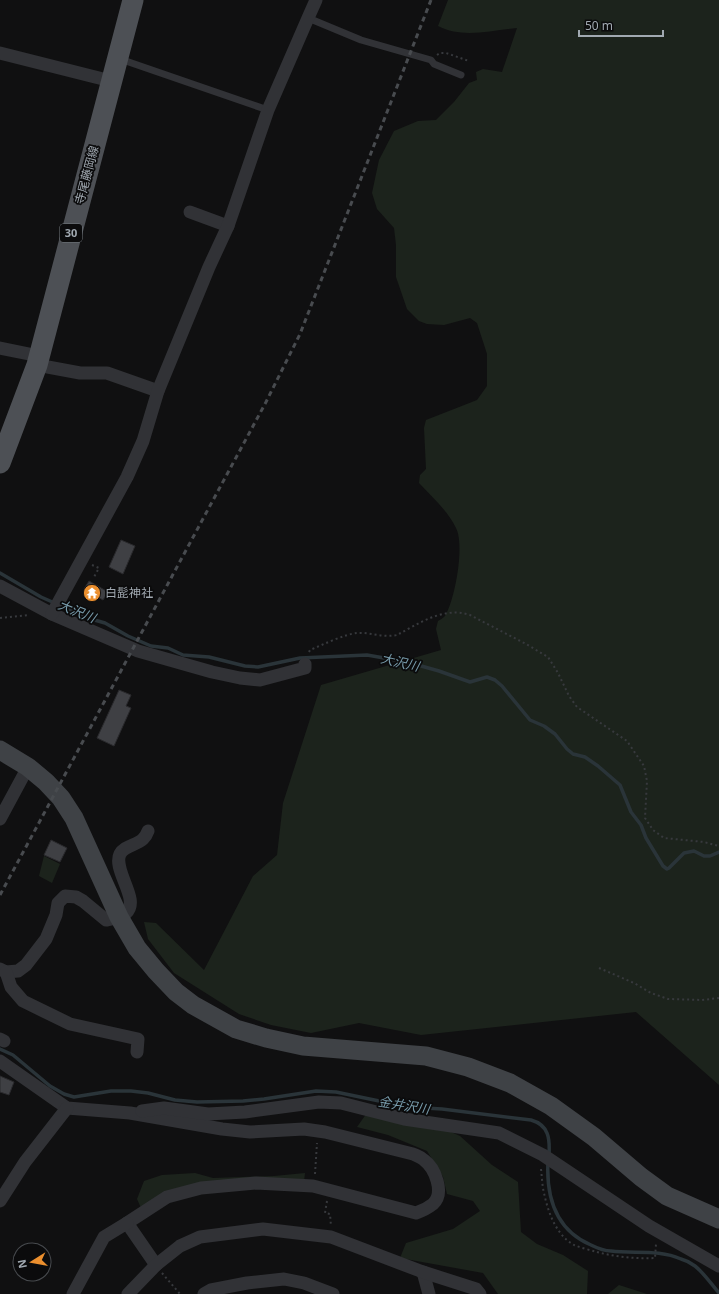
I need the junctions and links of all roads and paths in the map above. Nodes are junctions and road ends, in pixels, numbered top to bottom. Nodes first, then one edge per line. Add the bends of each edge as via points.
1 (133, 0) edge
2 (316, 0) edge
3 (308, 18) junction
4 (0, 53) edge
5 (118, 58) junction
6 (431, 60) junction
7 (469, 61) dead end
8 (461, 75) dead end
9 (111, 81) junction
10 (268, 110) junction
11 (190, 212) dead end
12 (228, 226) junction
13 (0, 348) edge
14 (38, 361) junction
15 (158, 391) junction
16 (0, 463) edge
17 (0, 586) edge
18 (52, 614) junction
19 (0, 618) edge
20 (307, 658) joint
21 (0, 750) edge
22 (28, 767) junction
23 (0, 819) edge
24 (148, 831) dead end
25 (719, 846) edge
26 (119, 917) junction
27 (599, 968) dead end
28 (3, 970) edge
29 (719, 998) edge
30 (138, 1052) dead end
31 (0, 1061) edge
32 (67, 1108) junction
33 (130, 1113) junction
34 (318, 1131) junction
35 (541, 1154) junction
36 (307, 1185) junction
37 (330, 1190) junction
38 (0, 1201) edge
39 (719, 1219) edge
40 (127, 1223) junction
41 (331, 1237) junction
42 (656, 1246) dead end
43 (156, 1265) junction
44 (719, 1266) edge
45 (423, 1272) junction
46 (72, 1294) edge
47 (128, 1294) edge
48 (180, 1294) edge
49 (204, 1294) edge
50 (333, 1294) edge
51 (429, 1294) edge
52 (480, 1294) edge

1 - 5 main road, 寺尾藤岡線 / 30
2 - 3 street
3 - 6 lane via 361,40
3 - 10 street
4 - 9 street
5 - 9 main road, 寺尾藤岡線 / 30
5 - 10 lane
6 - 7 path via 440,53 446,53
6 - 8 lane via 434,64
9 - 14 main road, 寺尾藤岡線 / 30
10 - 12 street
11 - 12 street
12 - 15 street
13 - 14 street
14 - 15 street via 80,373 107,373
14 - 16 main road, 寺尾藤岡線 / 30
15 - 18 street via 143,441 127,477
17 - 18 street
18 - 19 path
18 - 20 street via 138,650 240,678 260,680 305,668
20 - 25 path via 310,650 356,633 397,635 436,616 455,612 470,615 548,657 577,707 627,741 644,766 647,781 646,818 653,830 664,838
21 - 22 street
22 - 23 street
22 - 26 street via 61,798 74,818
24 - 26 street via 143,840 120,853 118,863 128,891 130,906 127,912
26 - 28 street via 106,920 83,901 65,896 58,903 46,939 26,965 18,971
26 - 39 street via 136,948 176,992 236,1029 303,1046 426,1056 510,1083 557,1110 667,1196
27 - 29 path via 668,999
28 - 30 street via 11,987 23,1001 70,1024 138,1039
31 - 32 street
32 - 33 street
32 - 38 street via 25,1162
33 - 34 street via 250,1132 304,1129
33 - 35 street via 164,1108 208,1114 246,1112 319,1102 341,1103 404,1119 499,1133
34 - 36 path via 314,1179 307,1180
34 - 37 street via 413,1154 425,1160 434,1172 439,1194 434,1204 416,1213
35 - 42 path via 543,1192 550,1215 566,1239 574,1245 610,1255 641,1259 655,1258
35 - 44 street via 649,1226
36 - 37 street
36 - 40 street via 256,1183 201,1188 167,1198
37 - 41 path via 325,1212 330,1214
40 - 43 street
40 - 46 street via 104,1237
41 - 43 street via 263,1229 200,1237 180,1246
41 - 45 street
43 - 47 street
43 - 48 path
45 - 51 street
45 - 52 street via 476,1289
49 - 50 street via 211,1290 247,1283 284,1279 304,1283

